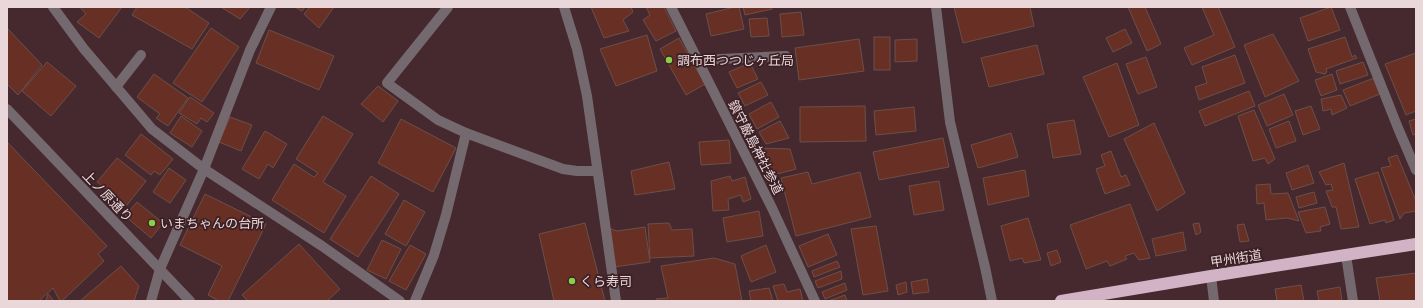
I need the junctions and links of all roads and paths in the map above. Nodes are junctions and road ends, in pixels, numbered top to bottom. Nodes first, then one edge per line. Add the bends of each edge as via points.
1 (53, 7) edge
2 (270, 7) edge
3 (448, 7) edge
4 (564, 7) edge
5 (671, 7) edge
6 (936, 7) edge
7 (1350, 7) edge
8 (141, 55) dead end
9 (786, 56) dead end
10 (698, 60) junction
11 (116, 87) junction
12 (7, 109) edge
13 (466, 133) junction
14 (204, 169) junction
15 (1416, 170) edge
16 (597, 171) junction
17 (1416, 244) edge
18 (1346, 255) junction
19 (160, 269) junction
20 (1211, 276) junction
21 (151, 301) edge
22 (190, 301) edge
23 (400, 301) edge
24 (415, 301) edge
25 (616, 301) edge
26 (815, 301) edge
27 (992, 301) edge
28 (1061, 301) edge
29 (1214, 301) edge
30 (1353, 301) edge

1 - 11 street
2 - 14 street via 250,50
3 - 13 street via 388,82 438,120
4 - 16 street via 587,96
5 - 10 street, 鎮守厳島神社参道
6 - 27 street via 950,122
7 - 15 street
8 - 11 street
9 - 10 street
10 - 26 street, 鎮守厳島神社参道
11 - 14 street via 152,130
12 - 19 street, 上ノ原通り
13 - 16 street via 563,169
13 - 24 street via 436,248
14 - 19 street
14 - 23 street via 322,246
16 - 25 street
17 - 18 highway, 甲州街道
18 - 20 highway, 甲州街道
18 - 30 street
19 - 21 street
19 - 22 street, 上ノ原通り
20 - 28 highway, 甲州街道
20 - 29 street

